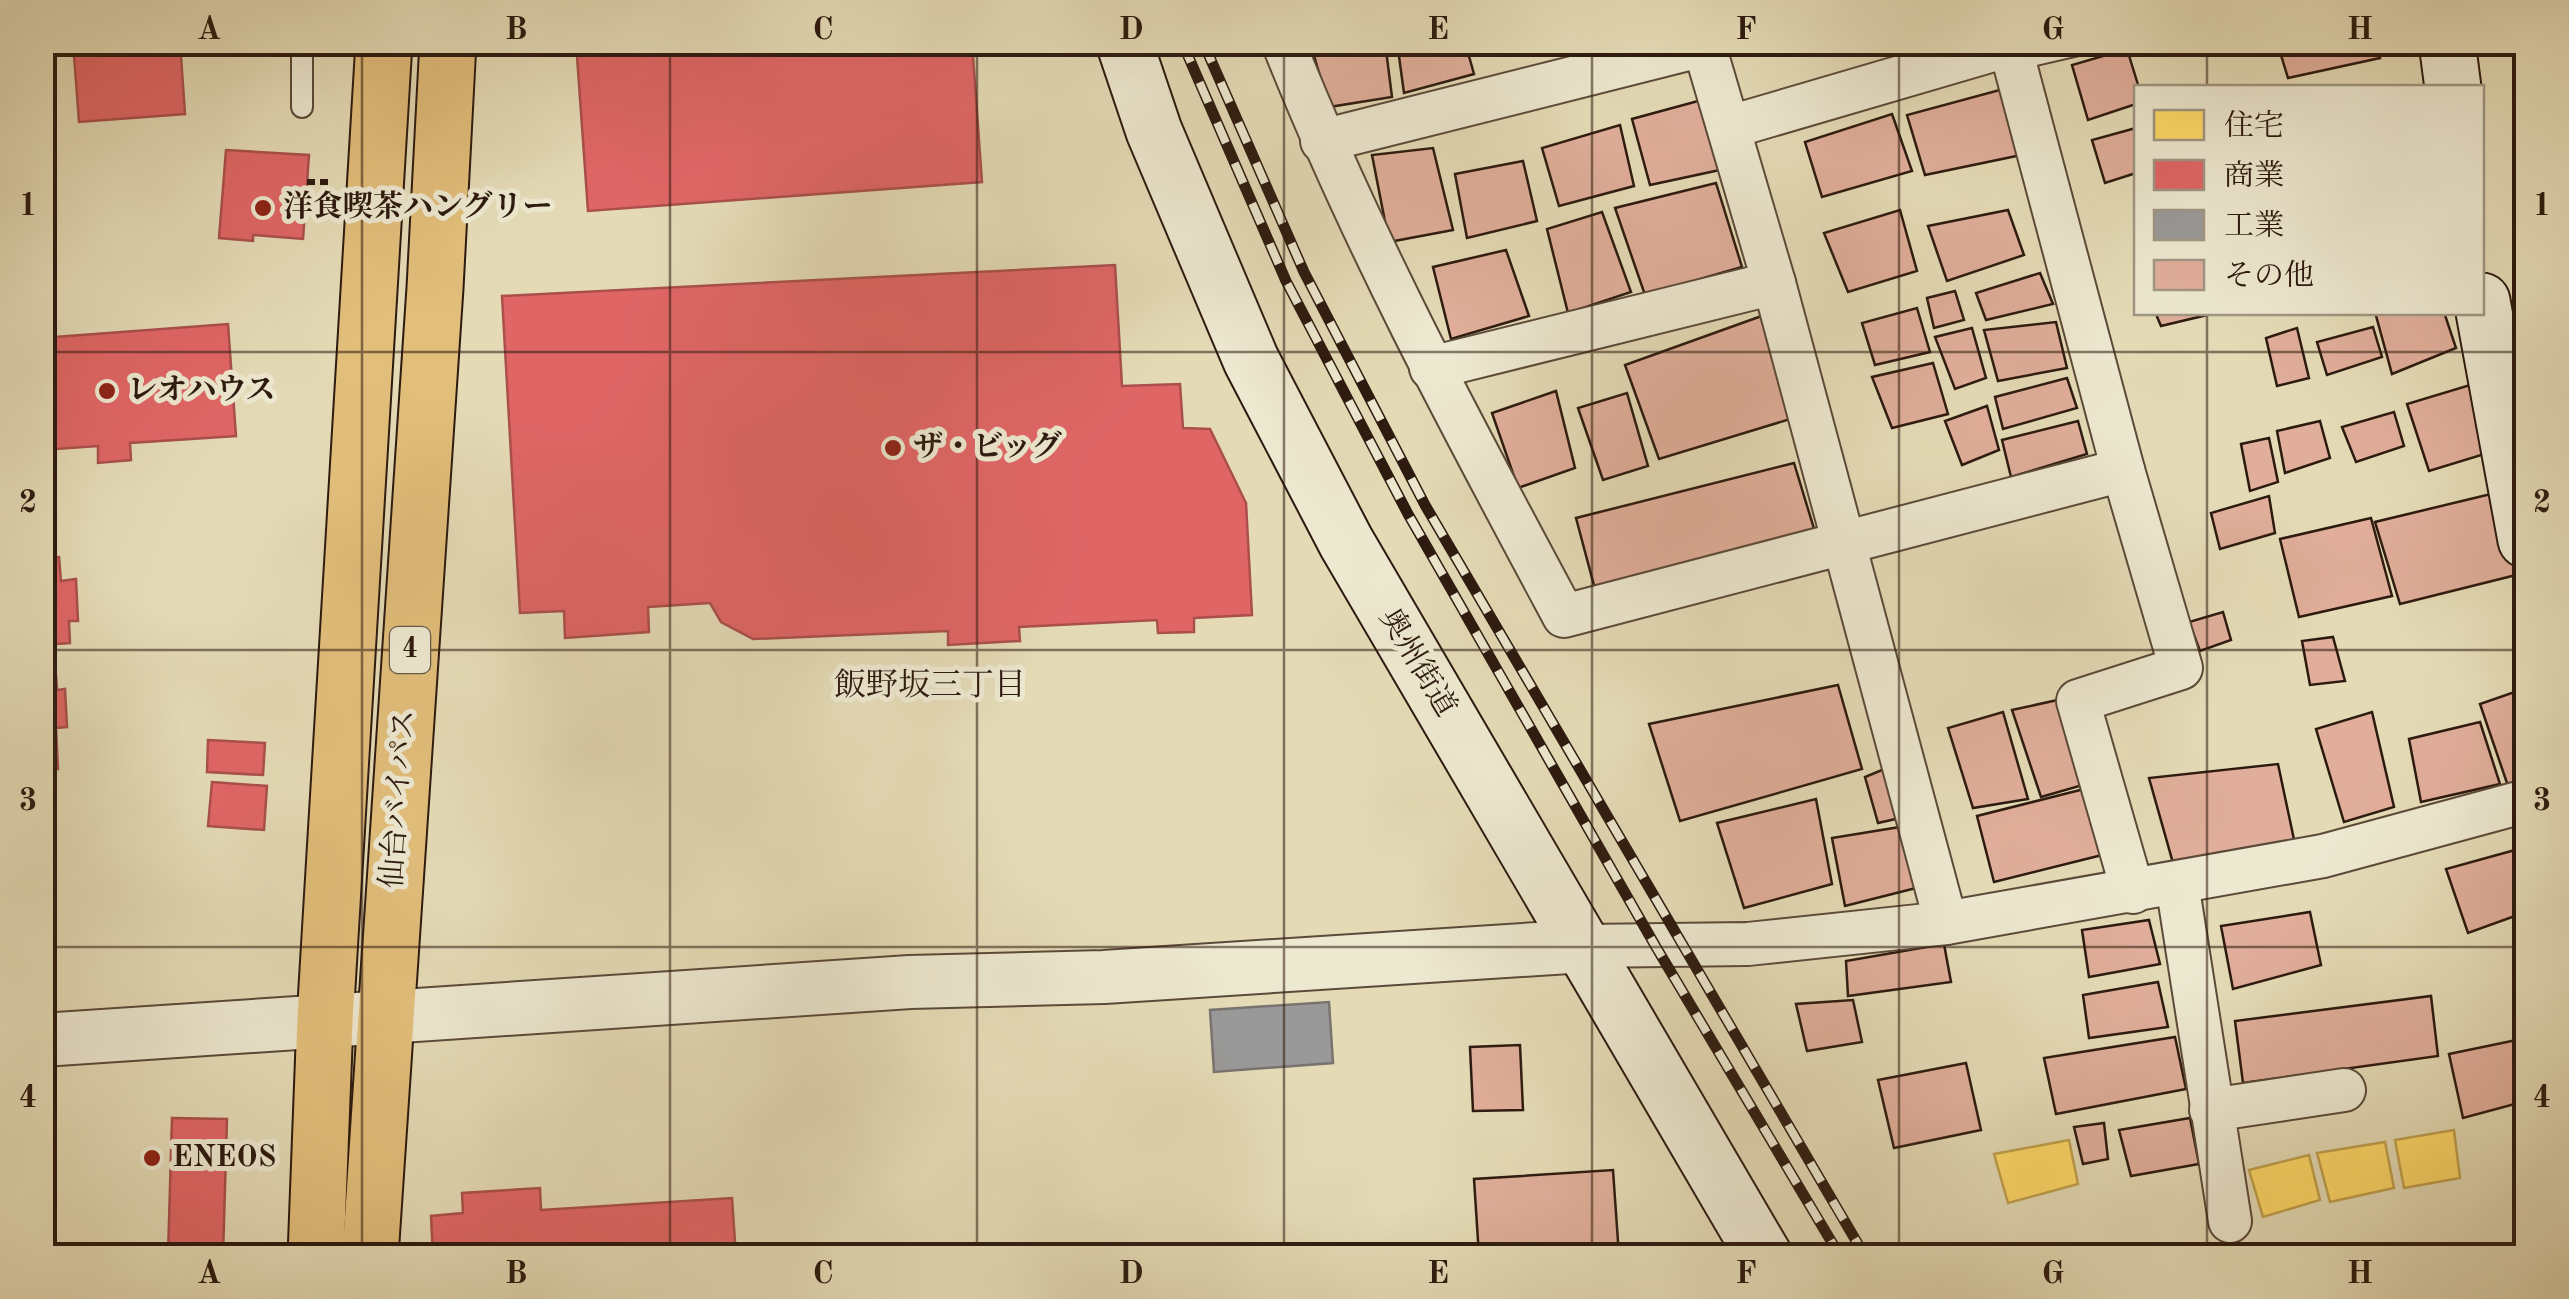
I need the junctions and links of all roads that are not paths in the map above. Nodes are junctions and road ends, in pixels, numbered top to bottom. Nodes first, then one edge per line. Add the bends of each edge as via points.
1 (302, 42) edge
2 (384, 42) edge
3 (448, 42) edge
4 (1124, 42) edge
5 (1283, 42) edge
6 (2091, 42) edge
7 (2447, 42) edge
8 (1704, 44) edge
9 (2011, 49) edge
10 (2453, 85) edge
11 (302, 107) dead end
12 (1730, 127) junction
13 (1322, 141) junction
14 (1774, 284) junction
15 (2484, 312) edge
16 (1432, 368) junction
17 (2123, 470) junction
18 (2526, 540) edge
19 (1844, 542) junction
20 (2526, 801) edge
21 (2177, 883) junction
22 (2132, 892) junction
23 (1946, 923) junction
24 (1584, 946) junction
25 (384, 1018) junction
26 (325, 1020) junction
27 (42, 1040) edge
28 (2344, 1090) dead end
29 (2211, 1110) junction
30 (2230, 1220) dead end
31 (316, 1256) edge
32 (370, 1256) edge
33 (1764, 1256) edge

1 - 11 lane
2 - 26 highway, 仙台バイパス / 4
3 - 25 highway, 仙台バイパス / 4
4 - 24 main road, 奥州街道 via 1154,131 1251,360 1346,542
5 - 13 street
6 - 9 lane
7 - 10 main road
8 - 12 street
8 - 13 street
9 - 12 street
9 - 17 street
12 - 14 street
13 - 16 street
14 - 16 street
14 - 19 street
15 - 18 main road
16 - 19 street via 1564,616
17 - 19 street
17 - 22 street via 2181,668 2078,701
19 - 23 street
20 - 21 street via 2323,856
21 - 22 street
21 - 29 street
22 - 23 street
23 - 24 street via 1748,944
24 - 25 street
24 - 33 main road, 奥州街道
25 - 26 street
25 - 32 highway, 仙台バイパス / 4
26 - 27 street
26 - 31 highway, 仙台バイパス / 4
28 - 29 street
29 - 30 street

